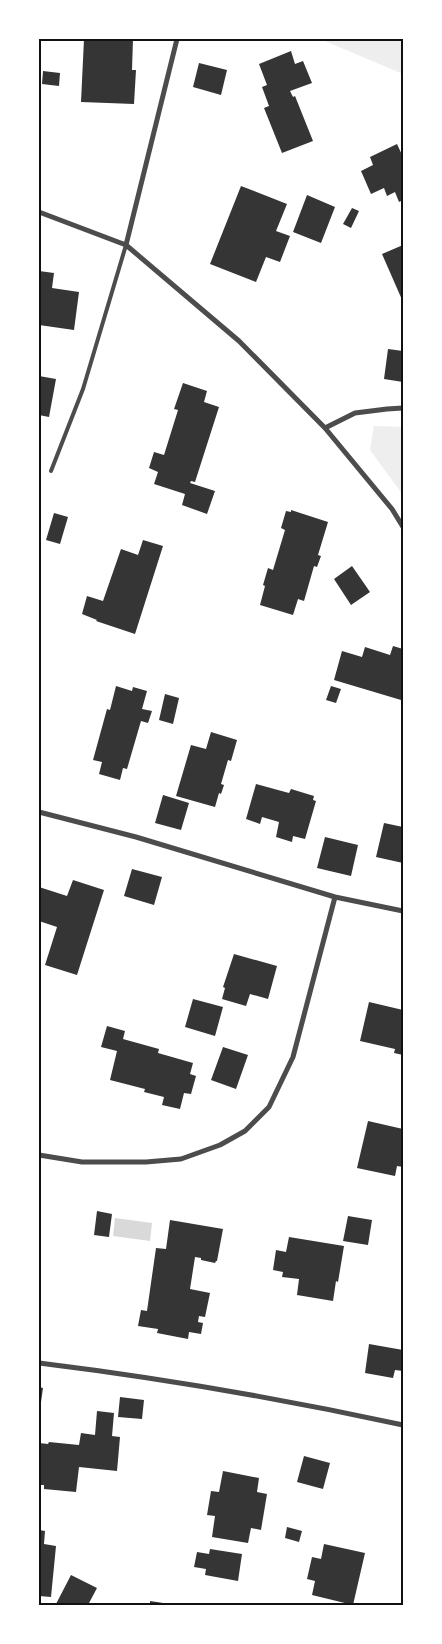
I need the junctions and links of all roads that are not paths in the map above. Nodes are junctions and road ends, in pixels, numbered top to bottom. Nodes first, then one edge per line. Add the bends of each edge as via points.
1 (177, 39) edge
2 (39, 212) edge
3 (126, 246) junction
4 (403, 408) edge
5 (325, 428) junction
6 (51, 471) dead end
7 (403, 527) edge
8 (39, 812) edge
9 (335, 897) junction
10 (403, 911) edge
11 (39, 1155) edge
12 (39, 1363) edge
13 (403, 1425) edge

1 - 3 street
2 - 3 street
3 - 5 street via 239,341
3 - 6 lane via 83,389
4 - 5 street via 355,413
5 - 7 street
8 - 9 street
9 - 10 street
9 - 11 street via 293,1056 269,1107 245,1131 220,1145 181,1159 82,1162
12 - 13 street via 190,1384

